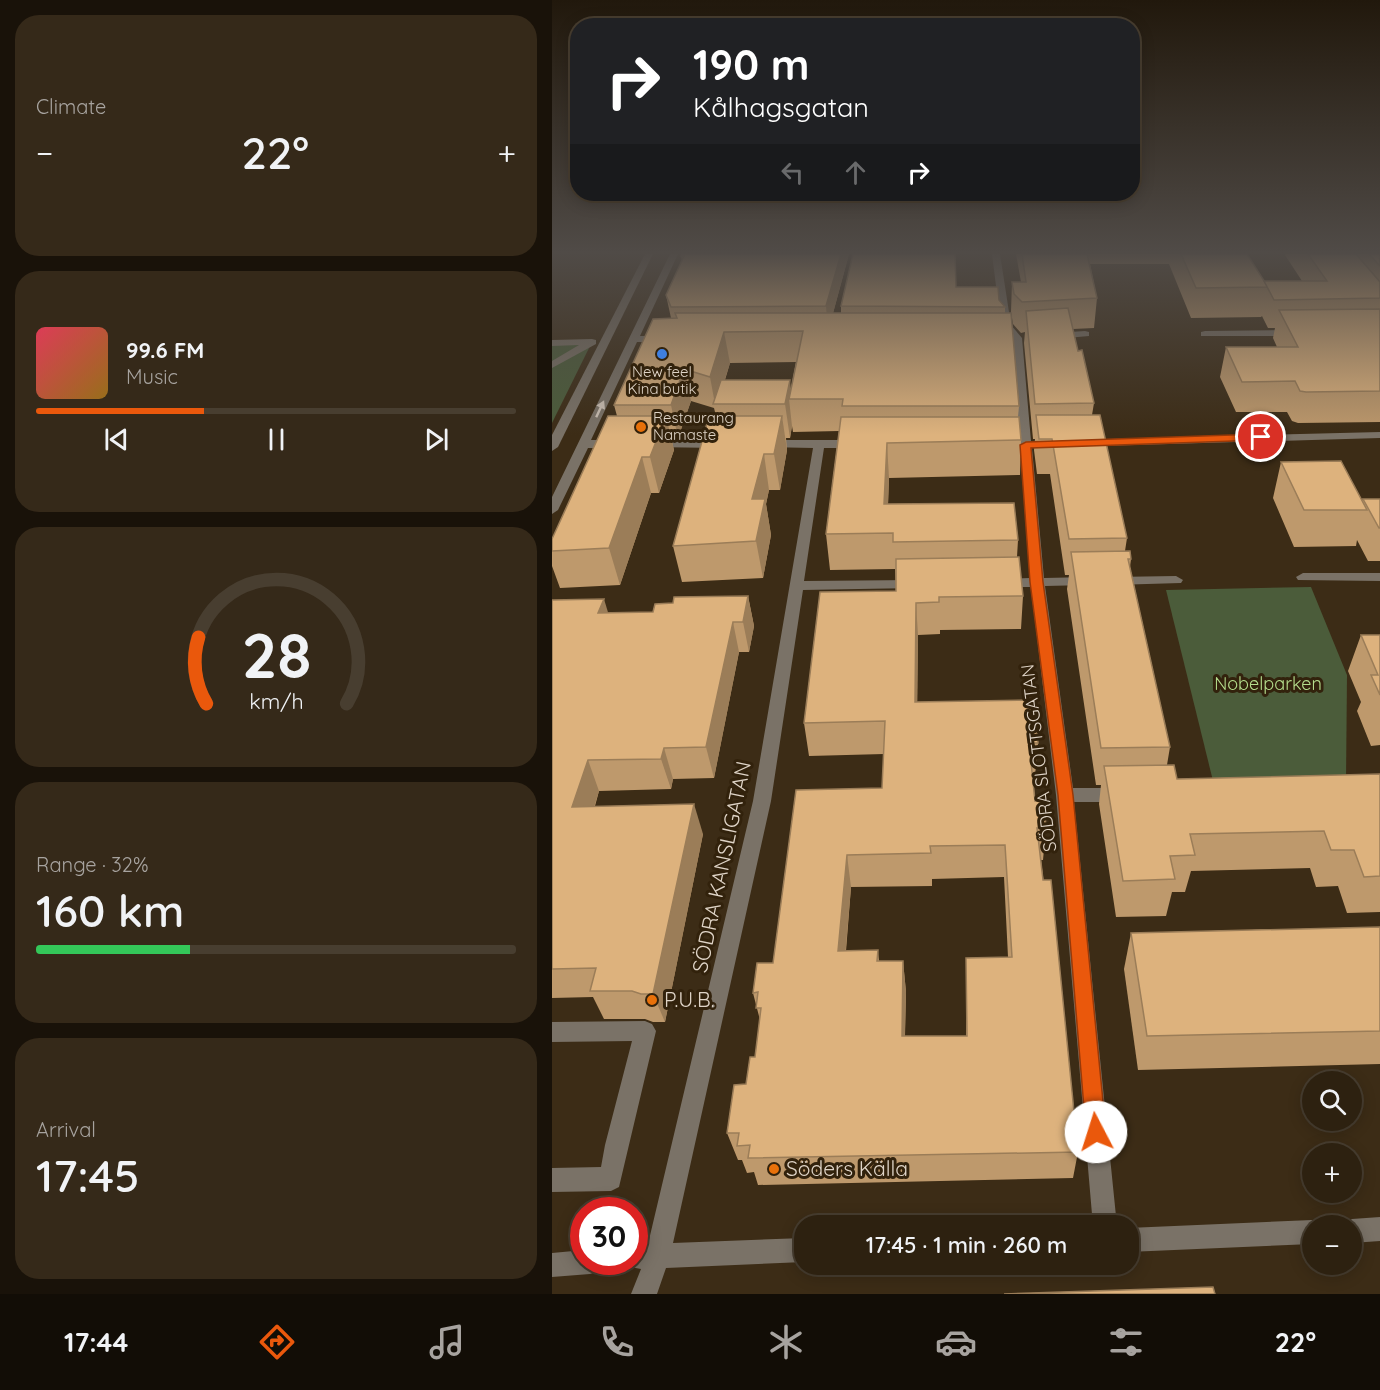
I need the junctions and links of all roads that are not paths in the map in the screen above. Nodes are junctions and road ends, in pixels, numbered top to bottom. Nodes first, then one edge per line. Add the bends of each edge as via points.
1 (618, 314) edge
2 (645, 314) edge
3 (1004, 314) edge
4 (1298, 333) edge
5 (1085, 334) dead end
6 (1205, 334) dead end
7 (1040, 337) edge
8 (633, 339) junction
9 (675, 339) edge
10 (552, 342) edge
11 (552, 364) edge
12 (1380, 435) edge
13 (553, 444) edge
14 (584, 444) junction
15 (737, 444) edge
16 (760, 444) edge
17 (819, 444) junction
18 (865, 444) edge
19 (1020, 445) junction
20 (552, 510) edge
21 (1380, 577) edge
22 (1303, 578) dead end
23 (1176, 580) dead end
24 (1037, 582) junction
25 (991, 583) edge
26 (935, 584) edge
27 (796, 586) junction
28 (1065, 795) junction
29 (1132, 795) edge
30 (552, 1032) edge
31 (552, 1180) edge
32 (1104, 1215) edge
33 (1380, 1229) edge
34 (1362, 1230) edge
35 (1302, 1232) edge
36 (1139, 1240) edge
37 (648, 1248) edge
38 (794, 1250) edge
39 (648, 1256) edge
40 (570, 1264) edge
41 (552, 1265) edge
42 (645, 1275) edge
43 (644, 1294) edge

1 - 13 street
2 - 8 street
3 - 19 street, SÖDRA SLOTTSGATAN via 1006,326 1017,338
4 - 6 street
5 - 7 street
8 - 9 street
14 -> 8 street
10 - 11 street via 592,342
12 - 19 street
14 - 15 street
14 - 20 street
16 - 17 street
17 - 18 street
17 - 27 street, SÖDRA KANSLIGATAN
19 - 24 street, SÖDRA SLOTTSGATAN
21 - 22 street
23 - 24 street
24 - 25 street
24 - 28 street, SÖDRA SLOTTSGATAN
26 - 27 street
27 - 37 street, SÖDRA KANSLIGATAN via 762,801
28 - 29 street
28 - 32 street, SÖDRA SLOTTSGATAN
30 - 31 street via 645,1031 611,1179
33 - 34 street
35 - 36 street
38 - 39 street
40 - 41 street
42 - 43 street, SÖDRA KANSLIGATAN

